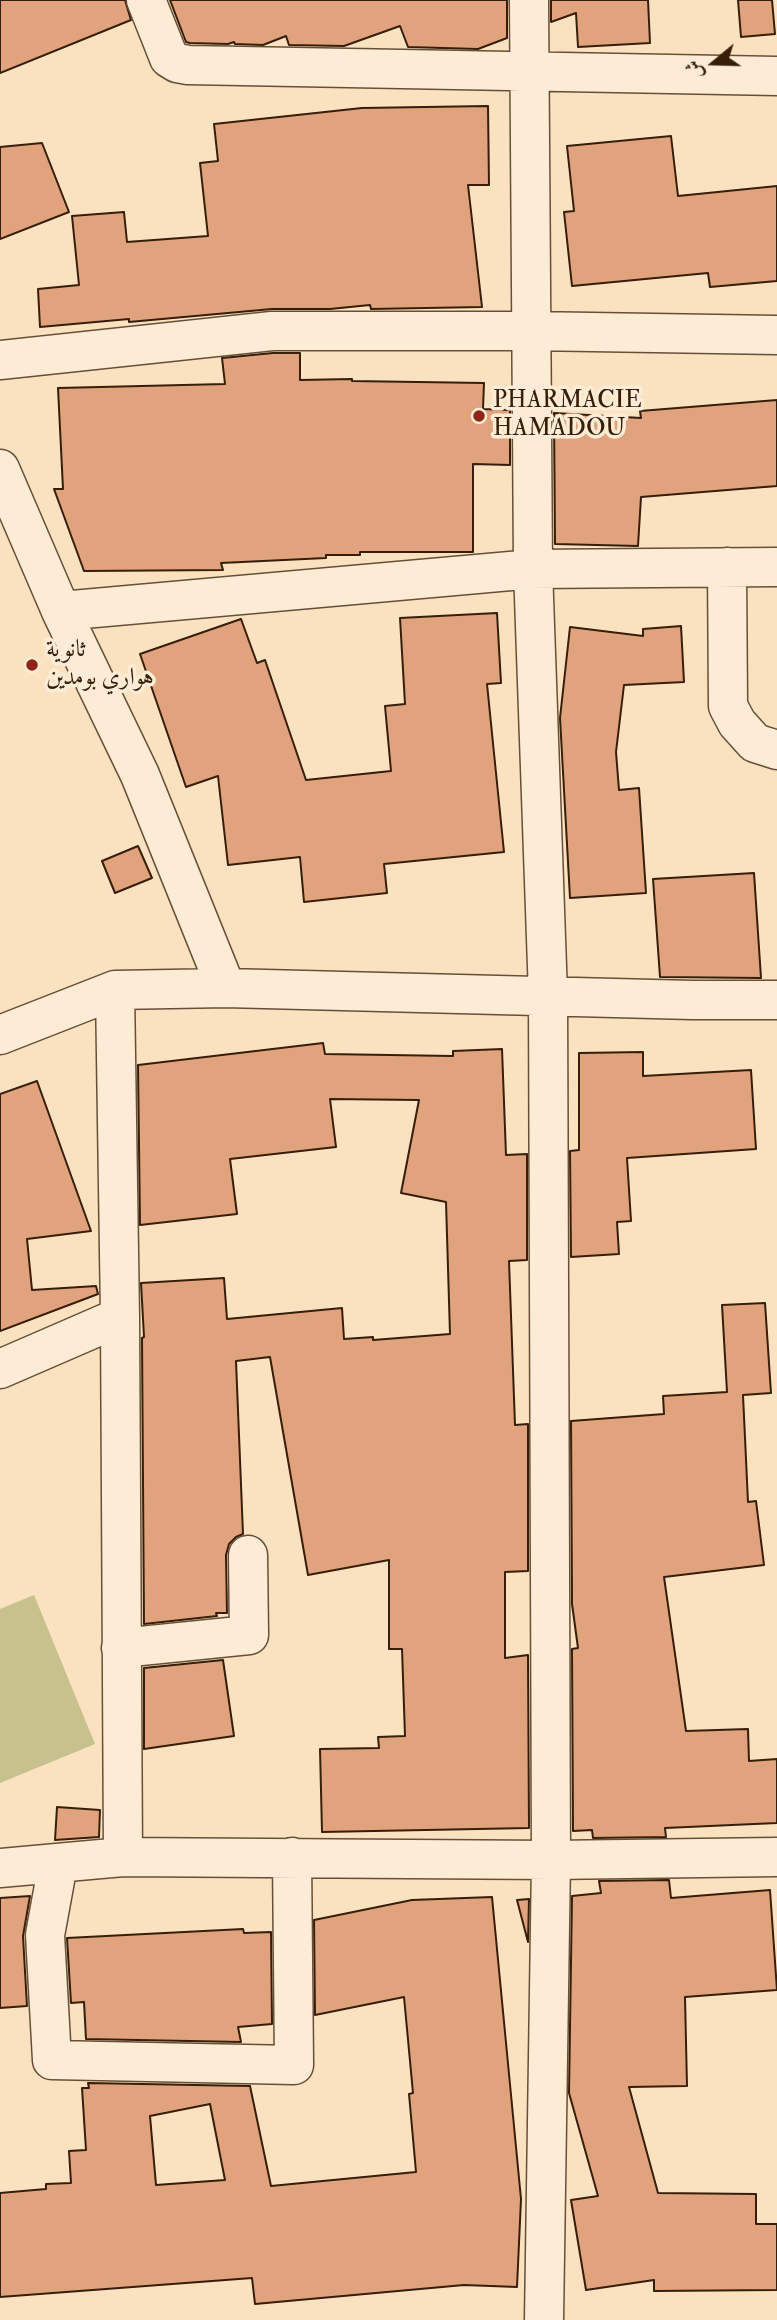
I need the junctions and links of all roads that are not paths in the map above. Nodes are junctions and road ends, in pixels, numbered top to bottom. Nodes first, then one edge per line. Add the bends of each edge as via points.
1 (146, 0) edge
2 (529, 0) edge
3 (531, 71) junction
4 (777, 76) edge
5 (530, 331) junction
6 (777, 335) edge
7 (0, 360) edge
8 (0, 469) edge
9 (777, 567) edge
10 (727, 568) junction
11 (533, 569) junction
12 (61, 611) junction
13 (777, 750) edge
14 (226, 988) junction
15 (114, 990) junction
16 (548, 995) junction
17 (777, 1000) edge
18 (0, 1035) edge
19 (120, 1317) junction
20 (0, 1369) edge
21 (248, 1555) dead end
22 (121, 1648) junction
23 (123, 1857) junction
24 (292, 1857) junction
25 (777, 1857) edge
26 (551, 1860) junction
27 (58, 1864) junction
28 (0, 1868) edge
29 (544, 2320) edge

1 - 3 street via 169,58 177,63
2 - 3 street
3 - 4 street
3 - 5 street
5 - 6 street
5 - 7 street via 272,331
5 - 11 street
8 - 12 street
9 - 10 street
10 - 11 street
10 - 13 street via 729,706 755,743
11 - 12 street
11 - 16 street
12 - 14 street via 140,775
14 - 15 street
14 - 16 street
15 - 18 street
15 - 19 street
16 - 17 street
16 - 26 street
19 - 20 street
19 - 22 street
21 - 22 street via 249,1635
22 - 23 street
23 - 24 street
23 - 27 street
24 - 26 street
24 - 27 street via 294,2065 52,2060 45,1935
25 - 26 street
26 - 29 street
27 - 28 street

